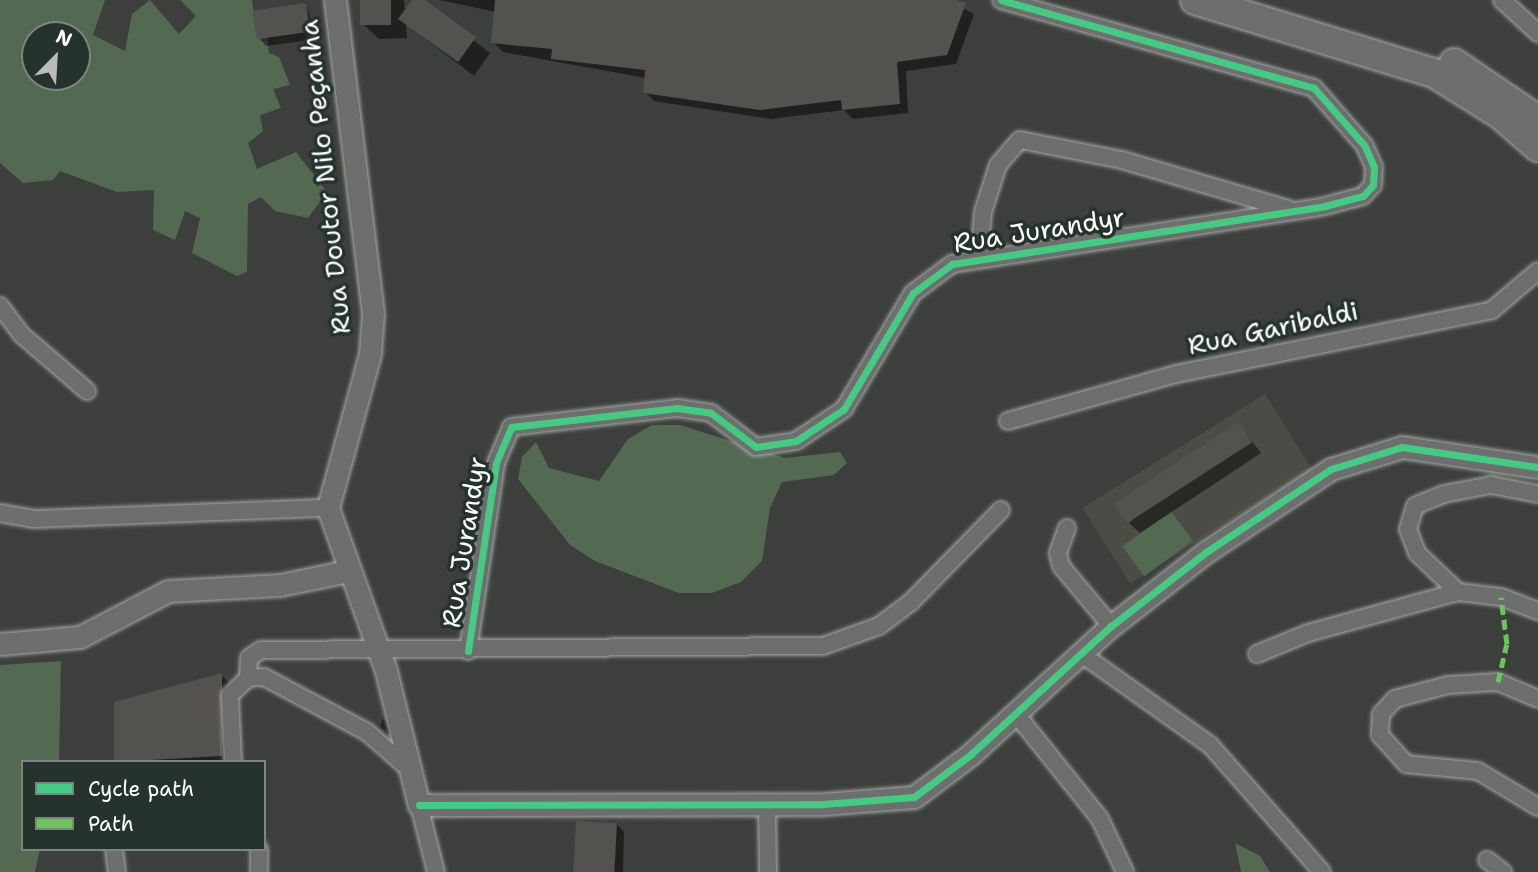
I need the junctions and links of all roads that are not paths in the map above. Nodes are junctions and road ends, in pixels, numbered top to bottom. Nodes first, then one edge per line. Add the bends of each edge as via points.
1 (335, 0) edge
2 (1001, 0) edge
3 (1195, 0) edge
4 (1250, 0) edge
5 (1502, 0) edge
6 (1538, 33) edge
7 (1538, 120) edge
8 (1538, 147) edge
9 (1292, 211) junction
10 (979, 258) junction
11 (1538, 271) edge
12 (0, 306) edge
13 (87, 391) dead end
14 (1008, 421) dead end
15 (1538, 467) edge
16 (1538, 494) edge
17 (328, 508) junction
18 (1000, 510) dead end
19 (0, 513) edge
20 (1066, 528) dead end
21 (348, 571) junction
22 (1458, 592) junction
23 (1538, 611) edge
24 (1111, 626) junction
25 (0, 644) edge
26 (468, 651) junction
27 (379, 652) junction
28 (1080, 653) junction
29 (1257, 654) dead end
30 (248, 678) junction
31 (1538, 699) edge
32 (1016, 714) junction
33 (228, 760) edge
34 (409, 769) junction
35 (419, 805) junction
36 (767, 805) junction
37 (1538, 807) edge
38 (114, 851) edge
39 (259, 851) edge
40 (1487, 860) dead end
41 (117, 872) edge
42 (259, 872) edge
43 (436, 872) edge
44 (768, 872) edge
45 (1125, 872) edge
46 (1322, 872) edge
47 (1503, 872) edge

1 - 17 street, Rua Doutor Nilo Peçanha via 373,313 370,354
2 - 9 street, Rua Jurandyr via 1314,88 1347,120 1374,167 1373,185 1363,196
3 - 8 highway via 1433,73 1501,115
4 - 7 highway via 1447,59
5 - 6 street
9 - 10 street, Rua Jurandyr
9 - 10 street via 1122,160 1020,140 998,164 983,212
10 - 26 street, Rua Jurandyr via 931,273 844,409 796,441 757,447 710,413 677,408 511,427 496,463
11 - 14 street, Rua Garibaldi via 1492,310 1176,374
12 - 13 street via 22,335
15 - 24 street via 1402,447 1331,469 1229,536
16 - 22 street via 1491,485 1415,506 1408,529 1417,553
17 - 19 street via 35,519
17 - 21 street
18 - 26 street via 910,603 849,640 779,650
20 - 24 street via 1058,554 1061,566
21 - 25 street via 280,585 168,591 80,637
21 - 27 street
22 - 23 street via 1500,597
22 - 29 street via 1308,633
24 - 28 street
26 - 27 street
27 - 30 street via 261,650 249,658
27 - 34 street
28 - 32 street
28 - 46 street via 1210,745
30 - 33 street via 230,695
30 - 34 street via 264,677 338,715
31 - 37 street via 1498,682 1448,685 1395,699 1381,714 1380,734 1406,764 1478,771
32 - 36 street via 914,797
32 - 45 street via 1100,820
34 - 35 street
35 - 36 street
35 - 43 street
36 - 44 street
38 - 41 street
39 - 42 street
40 - 47 street

